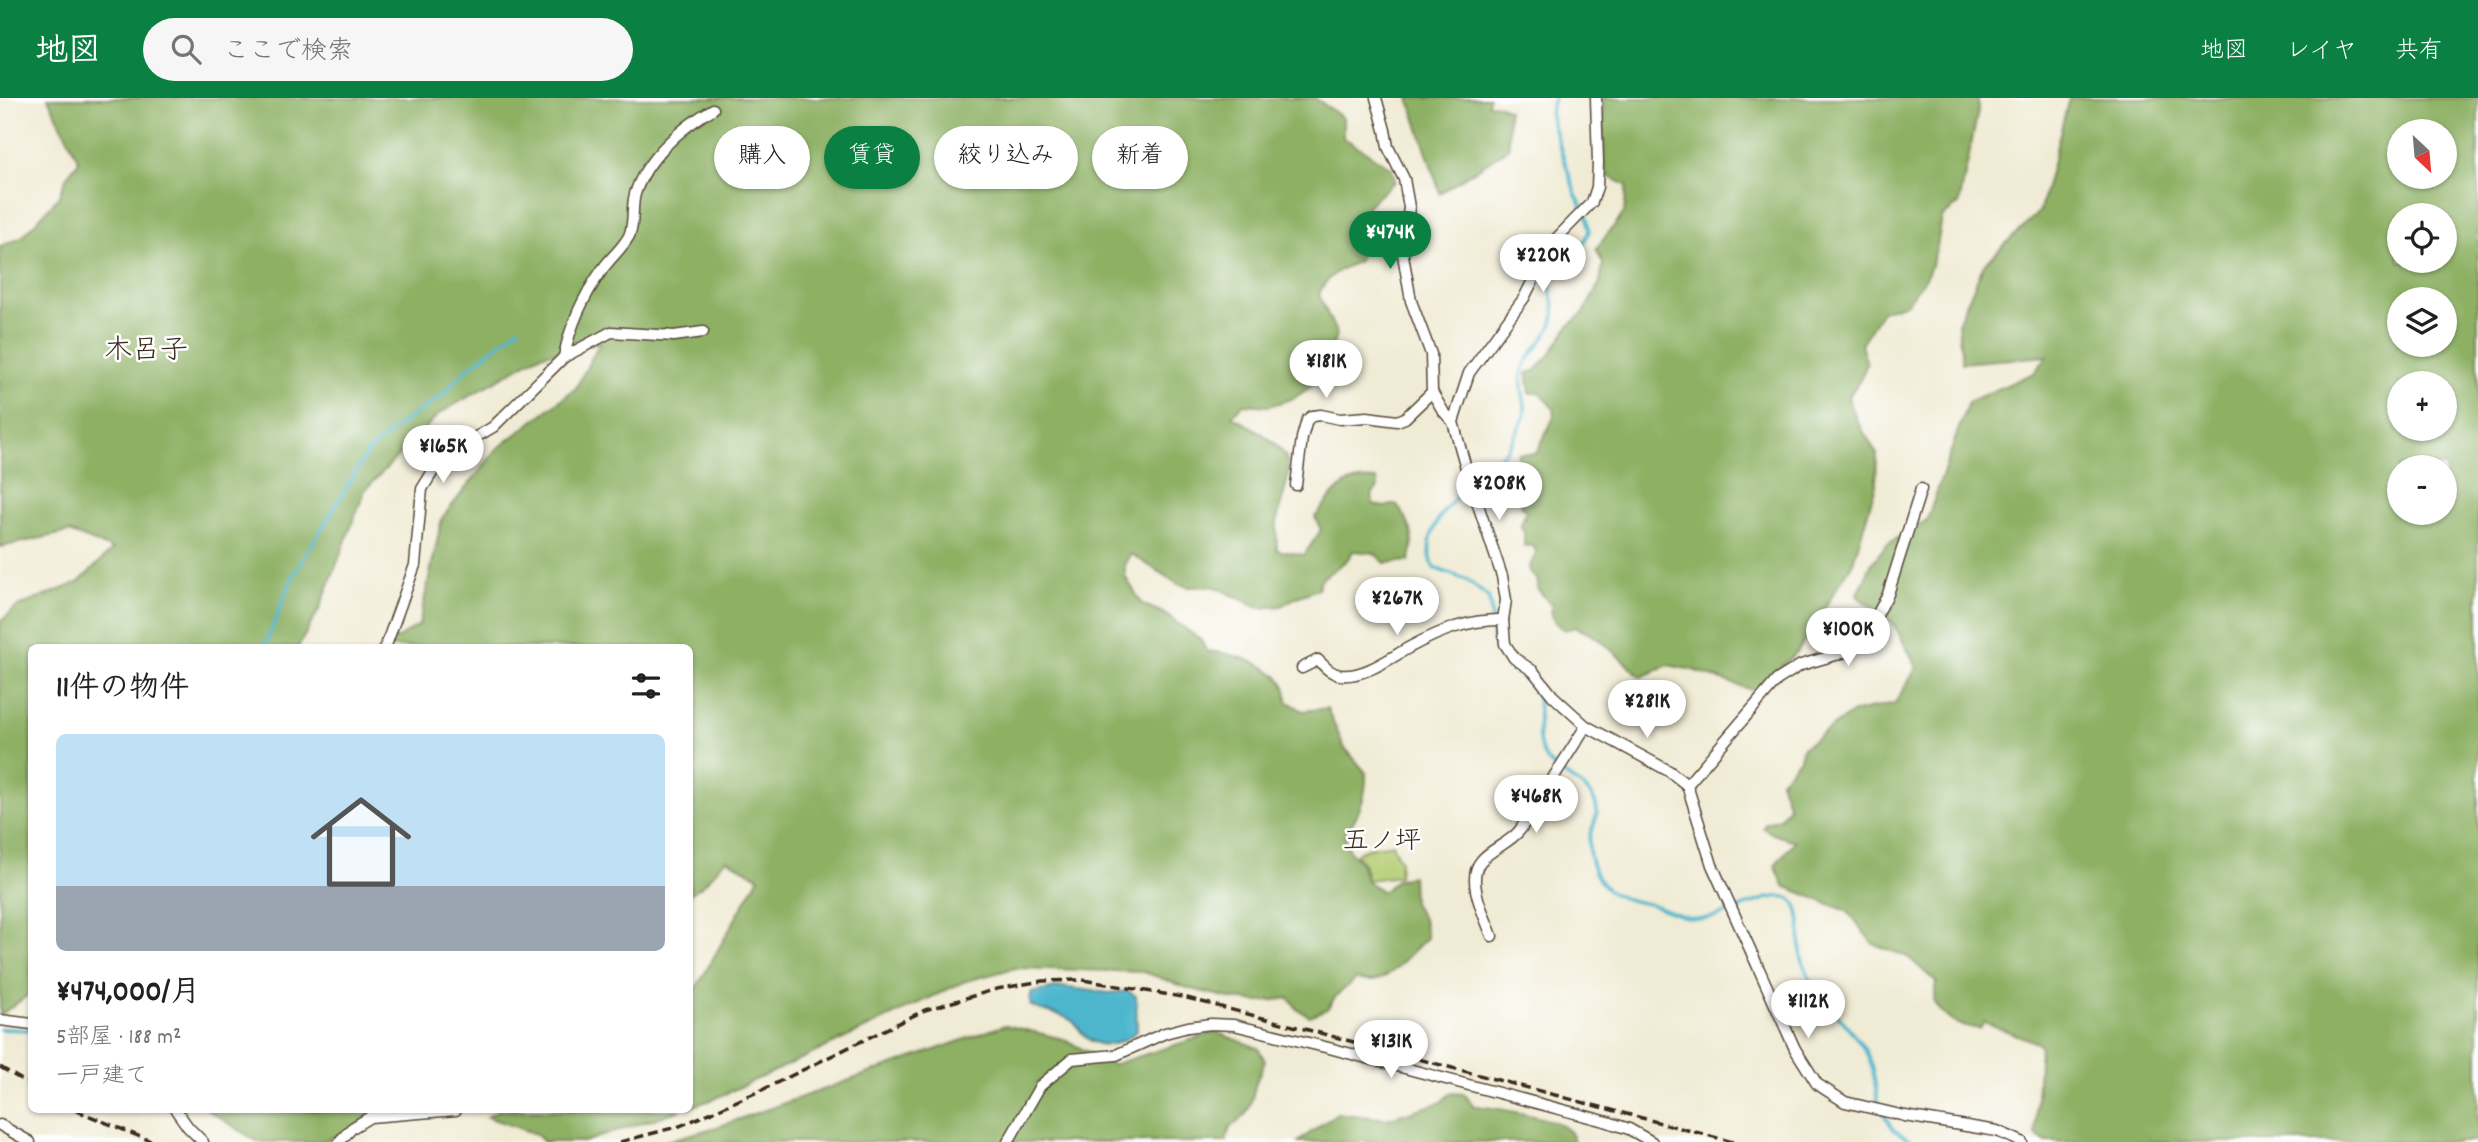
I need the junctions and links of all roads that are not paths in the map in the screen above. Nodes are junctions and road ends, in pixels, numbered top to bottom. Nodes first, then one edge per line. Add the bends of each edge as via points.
1 (1376, 98) edge
2 (1596, 98) edge
3 (713, 109) dead end
4 (703, 331) dead end
5 (564, 357) junction
6 (1432, 392) junction
7 (1453, 422) junction
8 (1296, 485) dead end
9 (1921, 489) dead end
10 (1503, 620) junction
11 (385, 644) edge
12 (1302, 668) dead end
13 (1586, 726) junction
14 (1687, 785) junction
15 (1492, 936) dead end
16 (0, 1020) edge
17 (28, 1024) edge
18 (178, 1113) edge
19 (419, 1113) edge
20 (0, 1125) edge
21 (30, 1142) edge
22 (203, 1142) edge
23 (339, 1142) edge
24 (1008, 1142) edge
25 (1652, 1142) edge
26 (2022, 1142) edge

1 - 6 street via 1388,147 1404,179 1409,207 1403,255 1411,300 1431,354
2 - 7 street via 1598,163 1592,202 1552,243 1524,298 1469,373
3 - 5 street via 689,123 644,174 629,235 578,310
4 - 5 street via 674,336 611,332
5 - 11 street via 494,427 435,468 422,489 415,565
6 - 7 street
6 - 8 street via 1397,421 1312,416 1302,438
7 - 10 street via 1502,576
9 - 14 street via 1888,594 1865,638 1849,651 1801,665 1777,680
10 - 12 street via 1461,624 1355,674 1331,672 1318,660
10 - 13 street via 1510,653
13 - 14 street
13 - 15 street via 1520,830 1479,864 1475,892
14 - 26 street via 1712,865 1795,1049 1817,1084 1845,1102 1997,1131
16 - 17 street
18 - 22 street
19 - 23 street via 370,1117
20 - 21 street
24 - 25 street via 1040,1086 1072,1059 1116,1055 1165,1033 1211,1024 1329,1048 1608,1122

